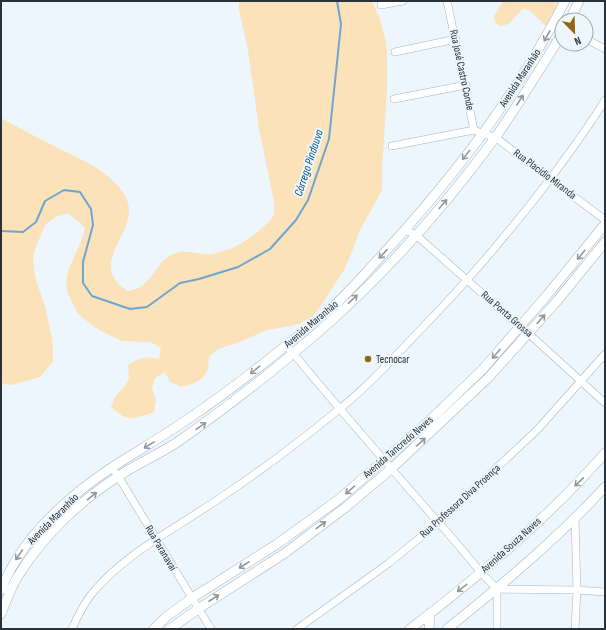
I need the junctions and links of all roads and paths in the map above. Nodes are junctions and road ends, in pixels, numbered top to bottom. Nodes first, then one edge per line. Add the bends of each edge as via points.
1 (403, 1) edge
2 (447, 1) edge
3 (565, 1) edge
4 (579, 1) edge
5 (381, 5) dead end
6 (562, 12) edge
7 (574, 12) edge
8 (554, 29) edge
9 (456, 39) junction
10 (594, 43) edge
11 (554, 47) edge
12 (605, 49) edge
13 (395, 52) dead end
14 (466, 85) junction
15 (394, 99) dead end
16 (605, 100) edge
17 (474, 130) junction
18 (483, 134) junction
19 (495, 137) junction
20 (392, 146) dead end
21 (551, 178) junction
22 (605, 220) edge
23 (605, 224) edge
24 (405, 230) junction
25 (416, 235) junction
26 (605, 242) edge
27 (468, 280) junction
28 (520, 327) junction
29 (528, 333) junction
30 (285, 345) junction
31 (293, 353) junction
32 (605, 354) edge
33 (582, 381) junction
34 (605, 403) edge
35 (339, 409) junction
36 (605, 453) edge
37 (383, 460) junction
38 (112, 468) junction
39 (391, 469) junction
40 (118, 476) junction
41 (605, 487) edge
42 (575, 518) junction
43 (439, 522) junction
44 (155, 539) junction
45 (4, 572) edge
46 (480, 573) junction
47 (19, 574) junction
48 (497, 589) junction
49 (1, 590) edge
50 (577, 590) junction
51 (605, 592) edge
52 (192, 598) junction
53 (198, 609) junction
54 (430, 613) junction
55 (1, 614) edge
56 (413, 628) edge
57 (72, 629) edge
58 (154, 629) edge
59 (170, 629) edge
60 (211, 629) edge
61 (297, 629) edge
62 (429, 629) edge
63 (447, 629) edge
64 (497, 629) edge
65 (575, 629) edge

1 - 5 street
2 - 9 street, Rua José Castro Conde
3 - 6 street, Avenida Maranhão
4 - 7 street
8 -> 18 street, Avenida Maranhão
9 - 13 street
9 - 14 street, Rua José Castro Conde
10 - 12 street
19 -> 11 street, Avenida Maranhão
14 - 15 street
14 - 17 street, Rua José Castro Conde
16 - 21 street
17 - 18 street
17 - 20 street
18 - 19 street, Rua Placídio Miranda
18 -> 24 street, Avenida Maranhão
19 - 21 street, Rua Placídio Miranda
25 -> 19 street, Avenida Maranhão
21 - 22 street, Rua Placídio Miranda
21 - 27 street
23 -> 28 street, Avenida Tancredo Neves
24 - 25 street, Rua Ponta Grossa
24 -> 30 street, Avenida Maranhão via 328,311
25 - 27 street, Rua Ponta Grossa
31 -> 25 street, Avenida Maranhão via 332,319
29 -> 26 street, Avenida Tancredo Neves
27 - 28 street, Rua Ponta Grossa
27 - 35 street via 381,372
28 - 29 street, Rua Ponta Grossa
28 -> 37 street, Avenida Tancredo Neves via 482,370 429,421
29 - 33 street, Rua Ponta Grossa
39 -> 29 street, Avenida Tancredo Neves via 488,378
30 - 31 street
30 -> 38 street, Avenida Maranhão via 190,419
31 - 35 street
40 -> 31 street, Avenida Maranhão via 174,445 226,408
32 - 33 street, Rua Professora Diva Proença
33 - 34 street, Rua Ponta Grossa
33 - 43 street, Rua Professora Diva Proença via 537,430
35 - 37 street
35 - 44 street via 286,452
36 -> 46 street, Avenida Souza Naves via 535,525
37 - 39 street
37 -> 52 street, Avenida Tancredo Neves via 338,500 277,544
38 - 40 street, Rua Paranavaí
38 -> 45 street, Avenida Maranhão via 90,483 45,524
39 - 43 street
53 -> 39 street, Avenida Tancredo Neves via 285,553
40 - 44 street, Rua Paranavaí
47 -> 40 street, Avenida Maranhão via 40,545 68,516
41 - 42 street, Avenida Souza Naves
42 - 48 street, Avenida Souza Naves
42 - 50 street
43 - 46 street
43 - 61 street, Rua Professora Diva Proença via 389,563
44 - 52 street, Rua Paranavaí
44 - 57 street via 112,572 94,590
45 - 47 street
45 - 49 street, Avenida Maranhão
46 - 48 street
46 -> 54 street, Avenida Souza Naves
47 - 55 street, Avenida Maranhão
48 - 50 street
48 - 63 street, Avenida Souza Naves
48 - 64 street
50 - 51 street
50 - 65 street
52 - 53 street, Rua Paranavaí
52 - 58 street, Avenida Tancredo Neves
53 - 59 street, Avenida Tancredo Neves
53 - 60 street, Rua Paranavaí
54 - 56 street, Avenida Souza Naves
54 - 62 street

